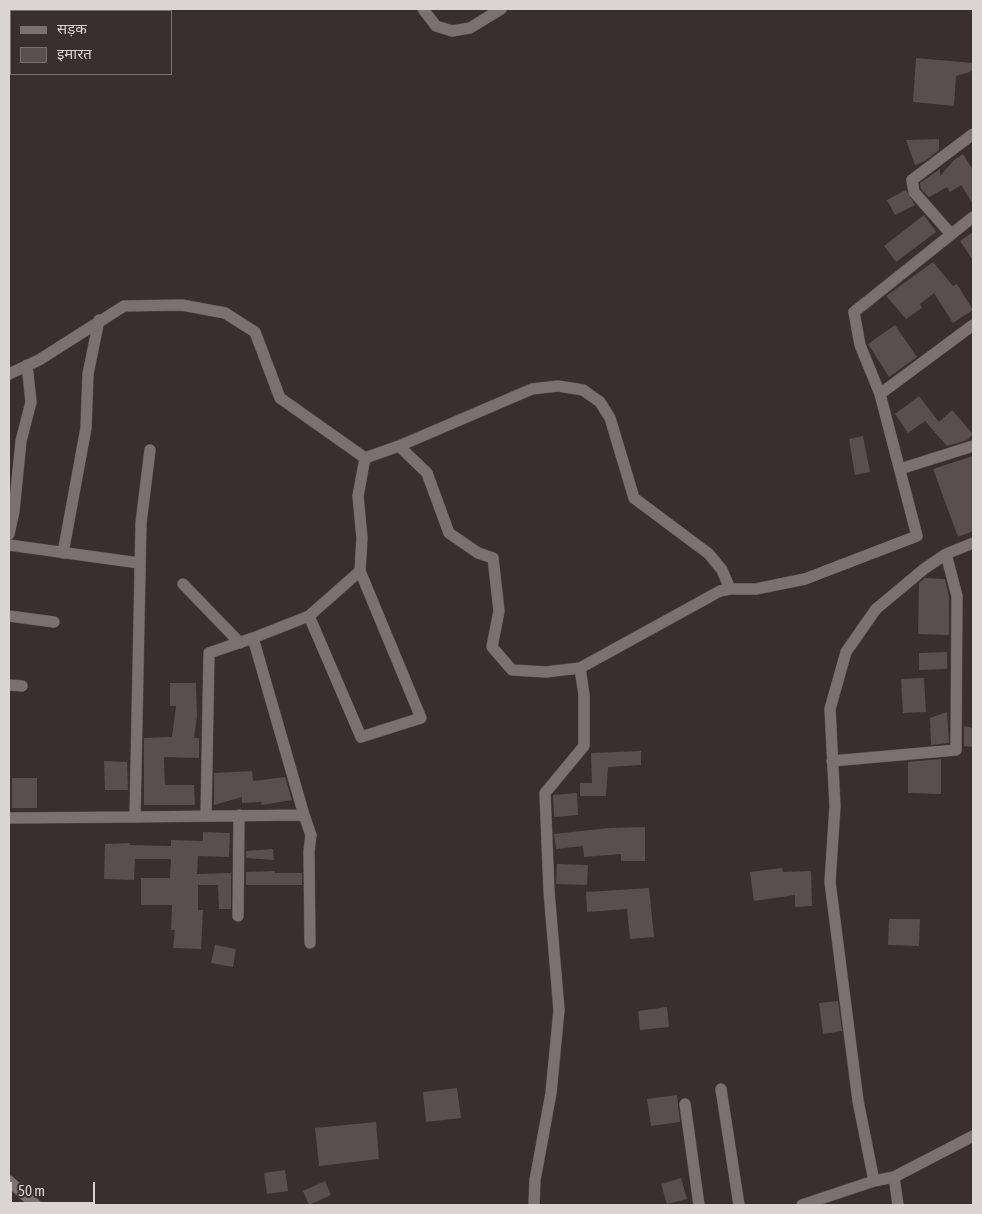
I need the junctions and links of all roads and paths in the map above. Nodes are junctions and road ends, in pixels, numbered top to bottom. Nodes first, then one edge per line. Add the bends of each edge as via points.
1 (423, 9) edge
2 (501, 9) edge
3 (973, 134) edge
4 (973, 217) edge
5 (950, 234) junction
6 (99, 320) junction
7 (973, 325) edge
8 (27, 365) junction
9 (9, 374) edge
10 (880, 394) junction
11 (973, 442) edge
12 (399, 446) junction
13 (968, 448) edge
14 (150, 450) dead end
15 (365, 458) junction
16 (900, 469) junction
17 (9, 534) edge
18 (973, 543) edge
19 (9, 545) edge
20 (63, 553) junction
21 (946, 554) junction
22 (139, 562) junction
23 (360, 571) junction
24 (183, 584) dead end
25 (730, 589) junction
26 (9, 616) edge
27 (309, 616) junction
28 (54, 622) dead end
29 (253, 638) junction
30 (240, 642) junction
31 (580, 668) junction
32 (9, 685) edge
33 (22, 686) dead end
34 (832, 761) junction
35 (239, 815) junction
36 (304, 815) junction
37 (206, 816) junction
38 (135, 817) junction
39 (9, 818) edge
40 (238, 916) dead end
41 (310, 943) dead end
42 (721, 1089) dead end
43 (684, 1104) dead end
44 (973, 1136) edge
45 (894, 1177) junction
46 (9, 1181) edge
47 (874, 1181) junction
48 (36, 1205) edge
49 (534, 1205) edge
50 (699, 1205) edge
51 (739, 1205) edge
52 (802, 1205) edge
53 (898, 1205) edge

1 - 2 street via 436,26 452,31 470,28
3 - 5 street via 912,180 914,192
4 - 5 street
5 - 10 street via 854,312 860,345
6 - 8 street
6 - 15 street via 124,306 182,305 225,313 255,332 280,398
6 - 20 street via 88,374 86,428
7 - 10 street
8 - 9 street
8 - 17 street via 31,402
10 - 16 street
11 - 13 street
12 - 15 street
12 - 25 street via 532,389 558,386 583,390 600,402 610,418 634,498 709,554 722,570
12 - 31 street via 427,473 449,533 478,554 493,558 499,610 492,647 512,670 546,672
13 - 16 street
14 - 22 street
15 - 23 street via 358,496 362,538
16 - 25 street via 917,536 805,579 756,589
18 - 21 street
19 - 20 street
20 - 22 street
21 - 34 street via 876,610 846,652 830,709
21 - 34 street via 956,596 956,750
22 - 38 street
23 - 27 street
23 - 27 street via 421,718 361,737
24 - 30 street
25 - 31 street via 720,591
26 - 28 street
27 - 29 street
29 - 30 street
29 - 36 street
30 - 37 street via 208,652
31 - 49 street via 584,695 584,746 544,793 559,1010 551,1093 535,1180
32 - 33 street
34 - 47 street via 834,806 830,882 858,1101
35 - 36 street
35 - 37 street
35 - 40 street
36 - 41 street via 311,835
37 - 38 street
38 - 39 street
42 - 51 street
43 - 50 street
44 - 45 street
45 - 47 street
45 - 53 street
46 - 48 street
47 - 52 street

